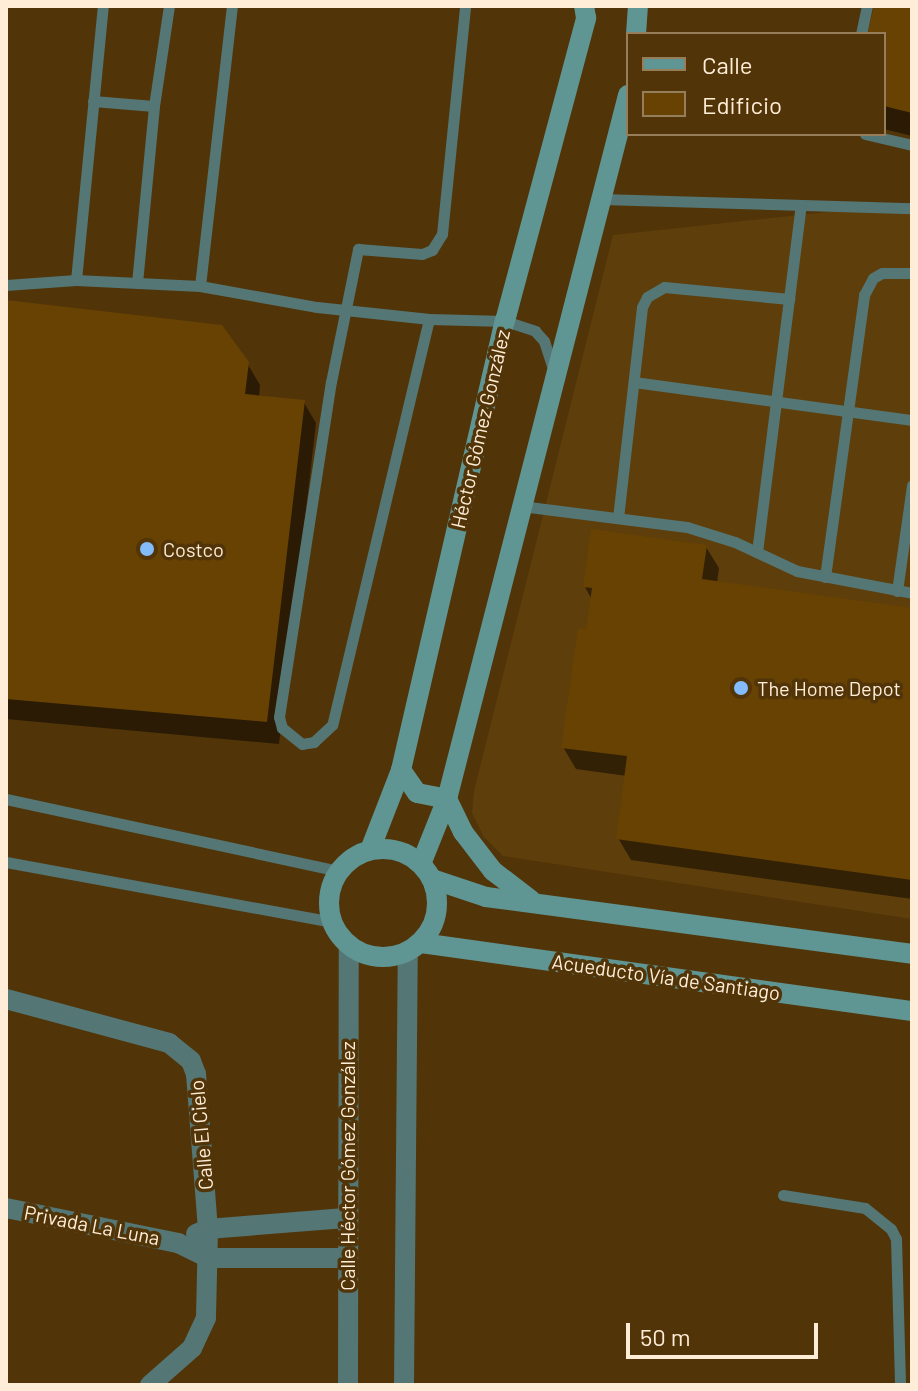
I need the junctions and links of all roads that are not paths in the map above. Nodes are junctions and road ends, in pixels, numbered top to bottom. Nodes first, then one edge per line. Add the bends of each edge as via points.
1 (103, 6) edge
2 (169, 6) edge
3 (232, 6) edge
4 (465, 6) edge
5 (584, 6) edge
6 (638, 6) edge
7 (867, 6) edge
8 (636, 32) edge
9 (861, 32) edge
10 (93, 101) junction
11 (626, 103) edge
12 (154, 106) junction
13 (874, 136) edge
14 (912, 145) edge
15 (601, 199) junction
16 (801, 206) junction
17 (912, 208) edge
18 (912, 273) edge
19 (76, 280) junction
20 (137, 283) junction
21 (6, 285) edge
22 (200, 286) junction
23 (789, 299) junction
24 (347, 310) junction
25 (429, 319) junction
26 (505, 321) junction
27 (554, 374) junction
28 (634, 382) junction
29 (777, 401) junction
30 (849, 411) junction
31 (912, 420) edge
32 (912, 485) edge
33 (521, 506) junction
34 (618, 518) junction
35 (757, 552) junction
36 (825, 577) junction
37 (897, 591) junction
38 (912, 593) edge
39 (401, 770) junction
40 (6, 799) edge
41 (447, 799) junction
42 (370, 850) junction
43 (6, 862) edge
44 (339, 871) junction
45 (427, 872) junction
46 (537, 904) junction
47 (332, 922) junction
48 (349, 947) junction
49 (414, 948) junction
50 (912, 954) edge
51 (6, 999) edge
52 (912, 1011) edge
53 (783, 1195) dead end
54 (6, 1208) edge
55 (346, 1218) junction
56 (264, 1224) junction
57 (208, 1229) junction
58 (178, 1243) junction
59 (267, 1256) junction
60 (209, 1258) junction
61 (346, 1258) junction
62 (150, 1385) edge
63 (348, 1385) edge
64 (404, 1385) edge
65 (900, 1385) edge

1 - 10 lane
2 - 12 lane
3 - 22 lane
4 - 24 lane via 442,234 432,250 422,254 358,249
5 - 26 street, Héctor Gómez González via 586,18
6 - 8 street
7 - 9 lane
10 - 12 lane
10 - 19 lane
11 - 15 street
12 - 20 lane
13 - 14 lane
15 - 16 lane
15 - 27 street
16 - 17 lane
16 - 23 lane
18 - 30 lane via 882,273 868,285
19 - 20 lane
19 - 21 lane
20 - 22 lane
22 - 24 lane
23 - 28 lane via 664,287 654,291 642,307
23 - 29 lane
24 - 25 lane
24 - 25 lane via 279,717 282,728 302,744 314,742 332,725
25 - 26 lane
26 - 27 lane via 535,331 544,341
26 - 39 street, Héctor Gómez González
27 - 33 street
28 - 29 lane
28 - 34 lane
29 - 30 lane
29 - 35 lane
30 - 31 lane
30 - 36 lane
32 - 37 lane
33 - 34 lane
33 - 41 street
34 - 35 lane via 711,533
35 - 36 lane via 797,571
36 - 37 lane
37 - 38 lane
39 - 41 street via 417,793
39 - 42 street, Héctor Gómez González
40 - 44 lane
41 - 45 street
41 - 46 street via 463,832 493,871
42 - 44 street
42 - 45 street via 397,851
43 - 47 lane
44 - 47 street via 328,905
45 - 46 street via 486,897
45 - 49 street via 437,895 437,913
46 - 50 street
47 - 48 street
48 - 49 street via 389,958
48 - 55 street, Calle Héctor Gómez González
49 - 52 street, Acueducto Vía de Santiago
49 - 64 street
51 - 57 street, Calle El Cielo via 169,1043 191,1061 200,1090
53 - 65 lane via 865,1208 891,1229 896,1239
54 - 58 street, Privada La Luna
55 - 56 street, Privada La Luna
55 - 61 street, Calle Héctor Gómez González
56 - 57 street, Privada La Luna
56 - 59 street
57 - 58 street, Privada La Luna
57 - 60 street, Calle El Cielo
58 - 60 street, Privada La Luna
59 - 60 street
59 - 61 street
60 - 62 street, Calle El Cielo via 202,1334
61 - 63 street, Calle Héctor Gómez González

